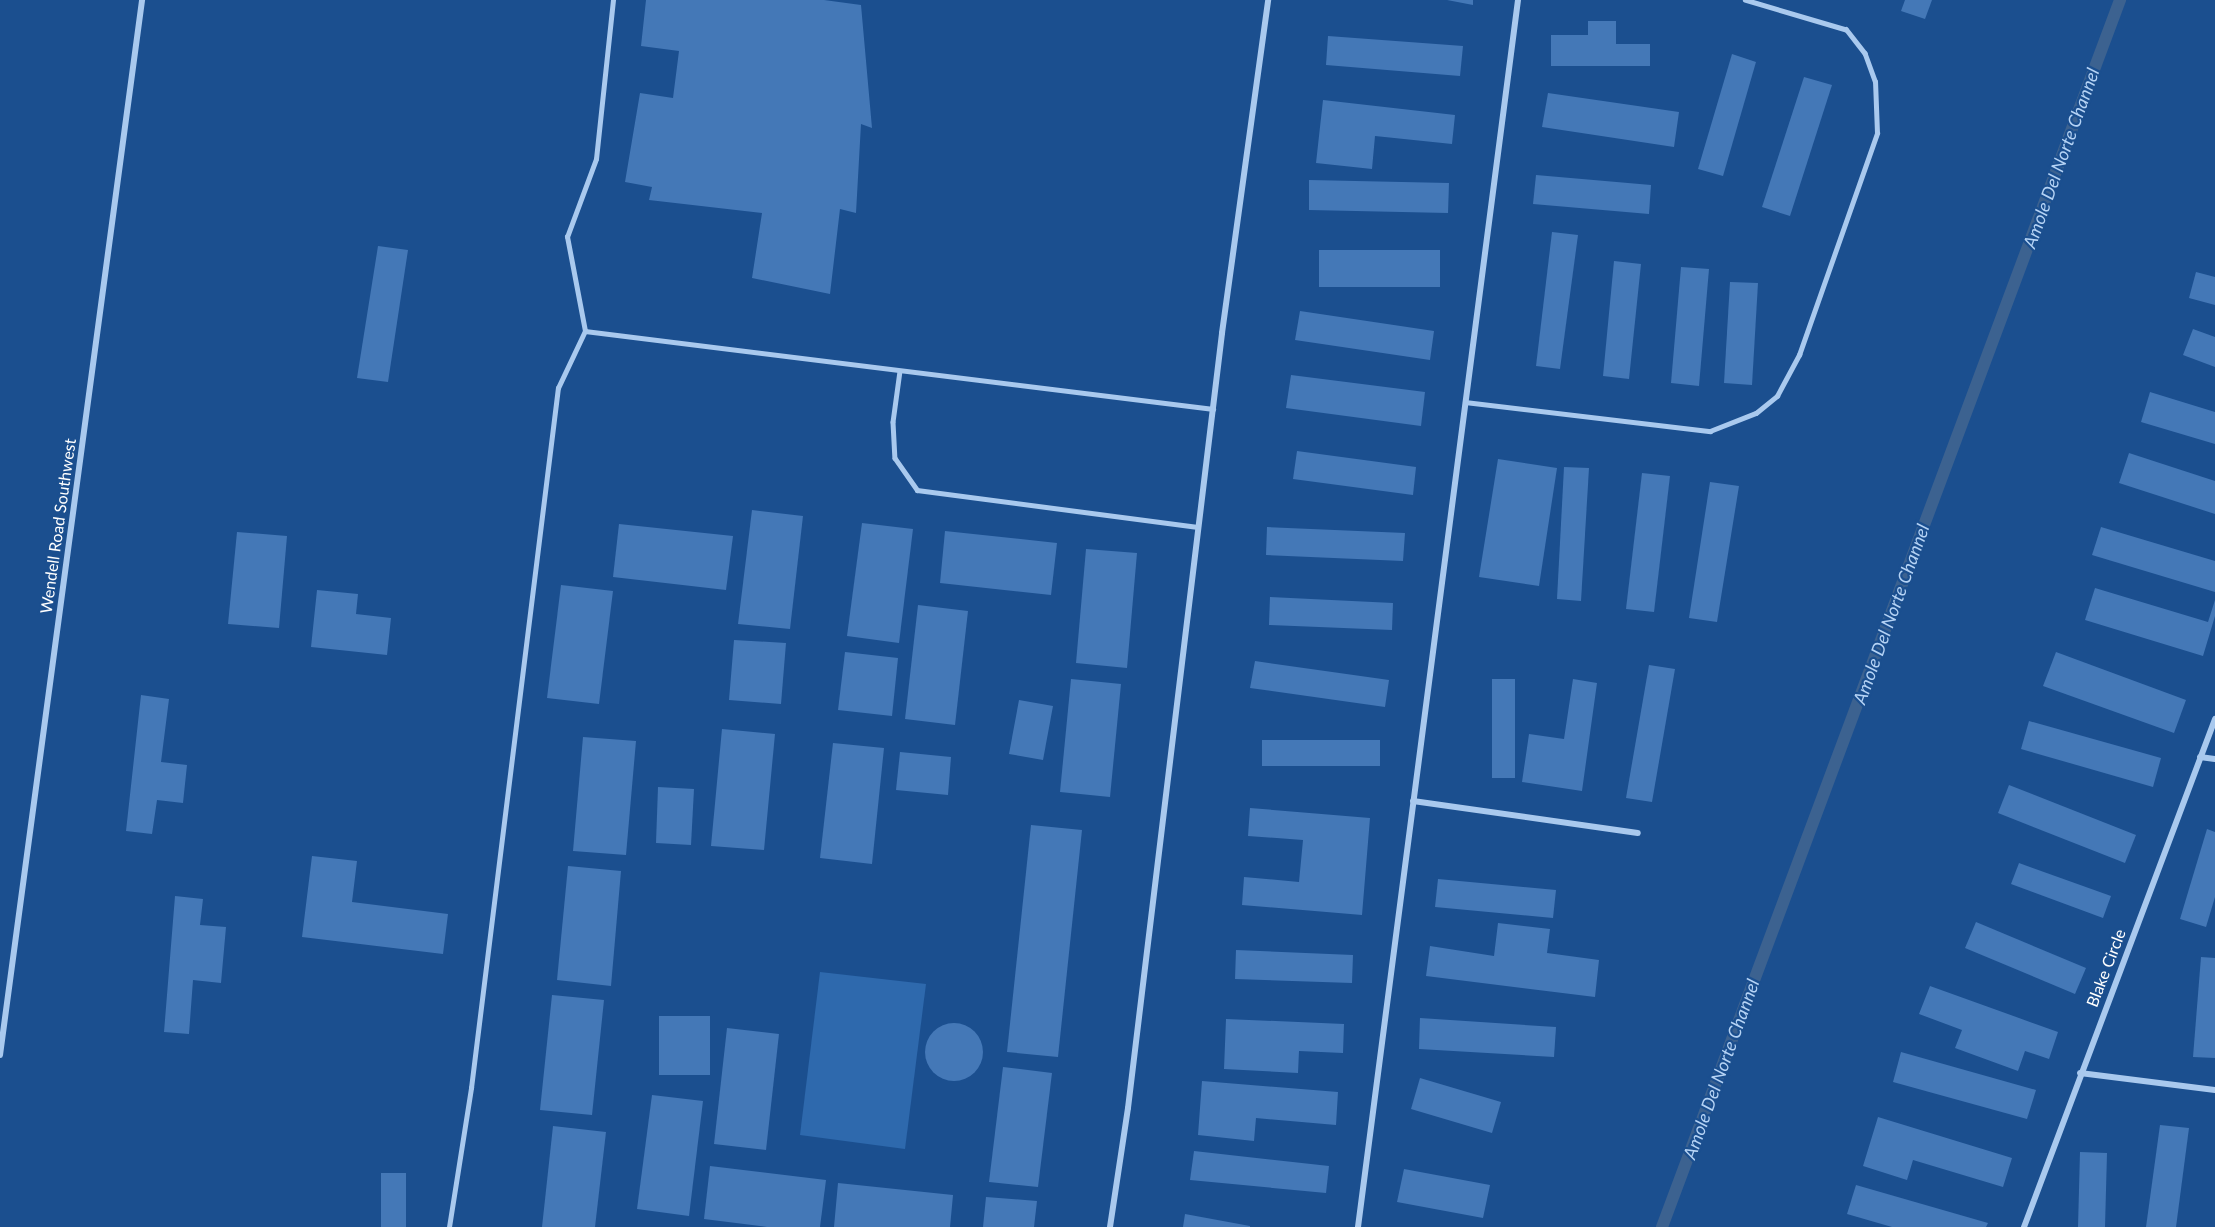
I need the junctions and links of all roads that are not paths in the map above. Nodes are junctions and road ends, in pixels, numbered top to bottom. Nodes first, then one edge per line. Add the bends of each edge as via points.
1 (142, 0) edge
2 (613, 0) edge
3 (1268, 0) edge
4 (1518, 0) edge
5 (1745, 0) edge
6 (585, 332) junction
7 (900, 370) junction
8 (1466, 402) junction
9 (1213, 409) junction
10 (1198, 527) junction
11 (2215, 719) edge
12 (2200, 758) junction
13 (2215, 759) edge
14 (1413, 801) junction
15 (1638, 833) dead end
16 (0, 1055) edge
17 (2080, 1073) junction
18 (2215, 1090) edge
19 (449, 1227) edge
20 (1110, 1227) edge
21 (1358, 1227) edge
22 (2024, 1227) edge

1 - 16 street, Wendell Road Southwest
2 - 6 lane via 596,159 567,237
3 - 9 street
4 - 8 street
5 - 8 lane via 1846,30 1865,54 1875,82 1877,133 1799,355 1777,396 1756,413 1710,431
6 - 7 lane
6 - 19 lane via 558,388 471,1088
7 - 9 lane
7 - 10 lane via 893,422 895,458 918,490
8 - 14 street
9 - 10 street
10 - 20 street via 1128,1108
11 - 12 street, Blake Circle
12 - 13 street
12 - 17 street, Blake Circle
14 - 15 street
14 - 21 street
17 - 18 street
17 - 22 street, Blake Circle

